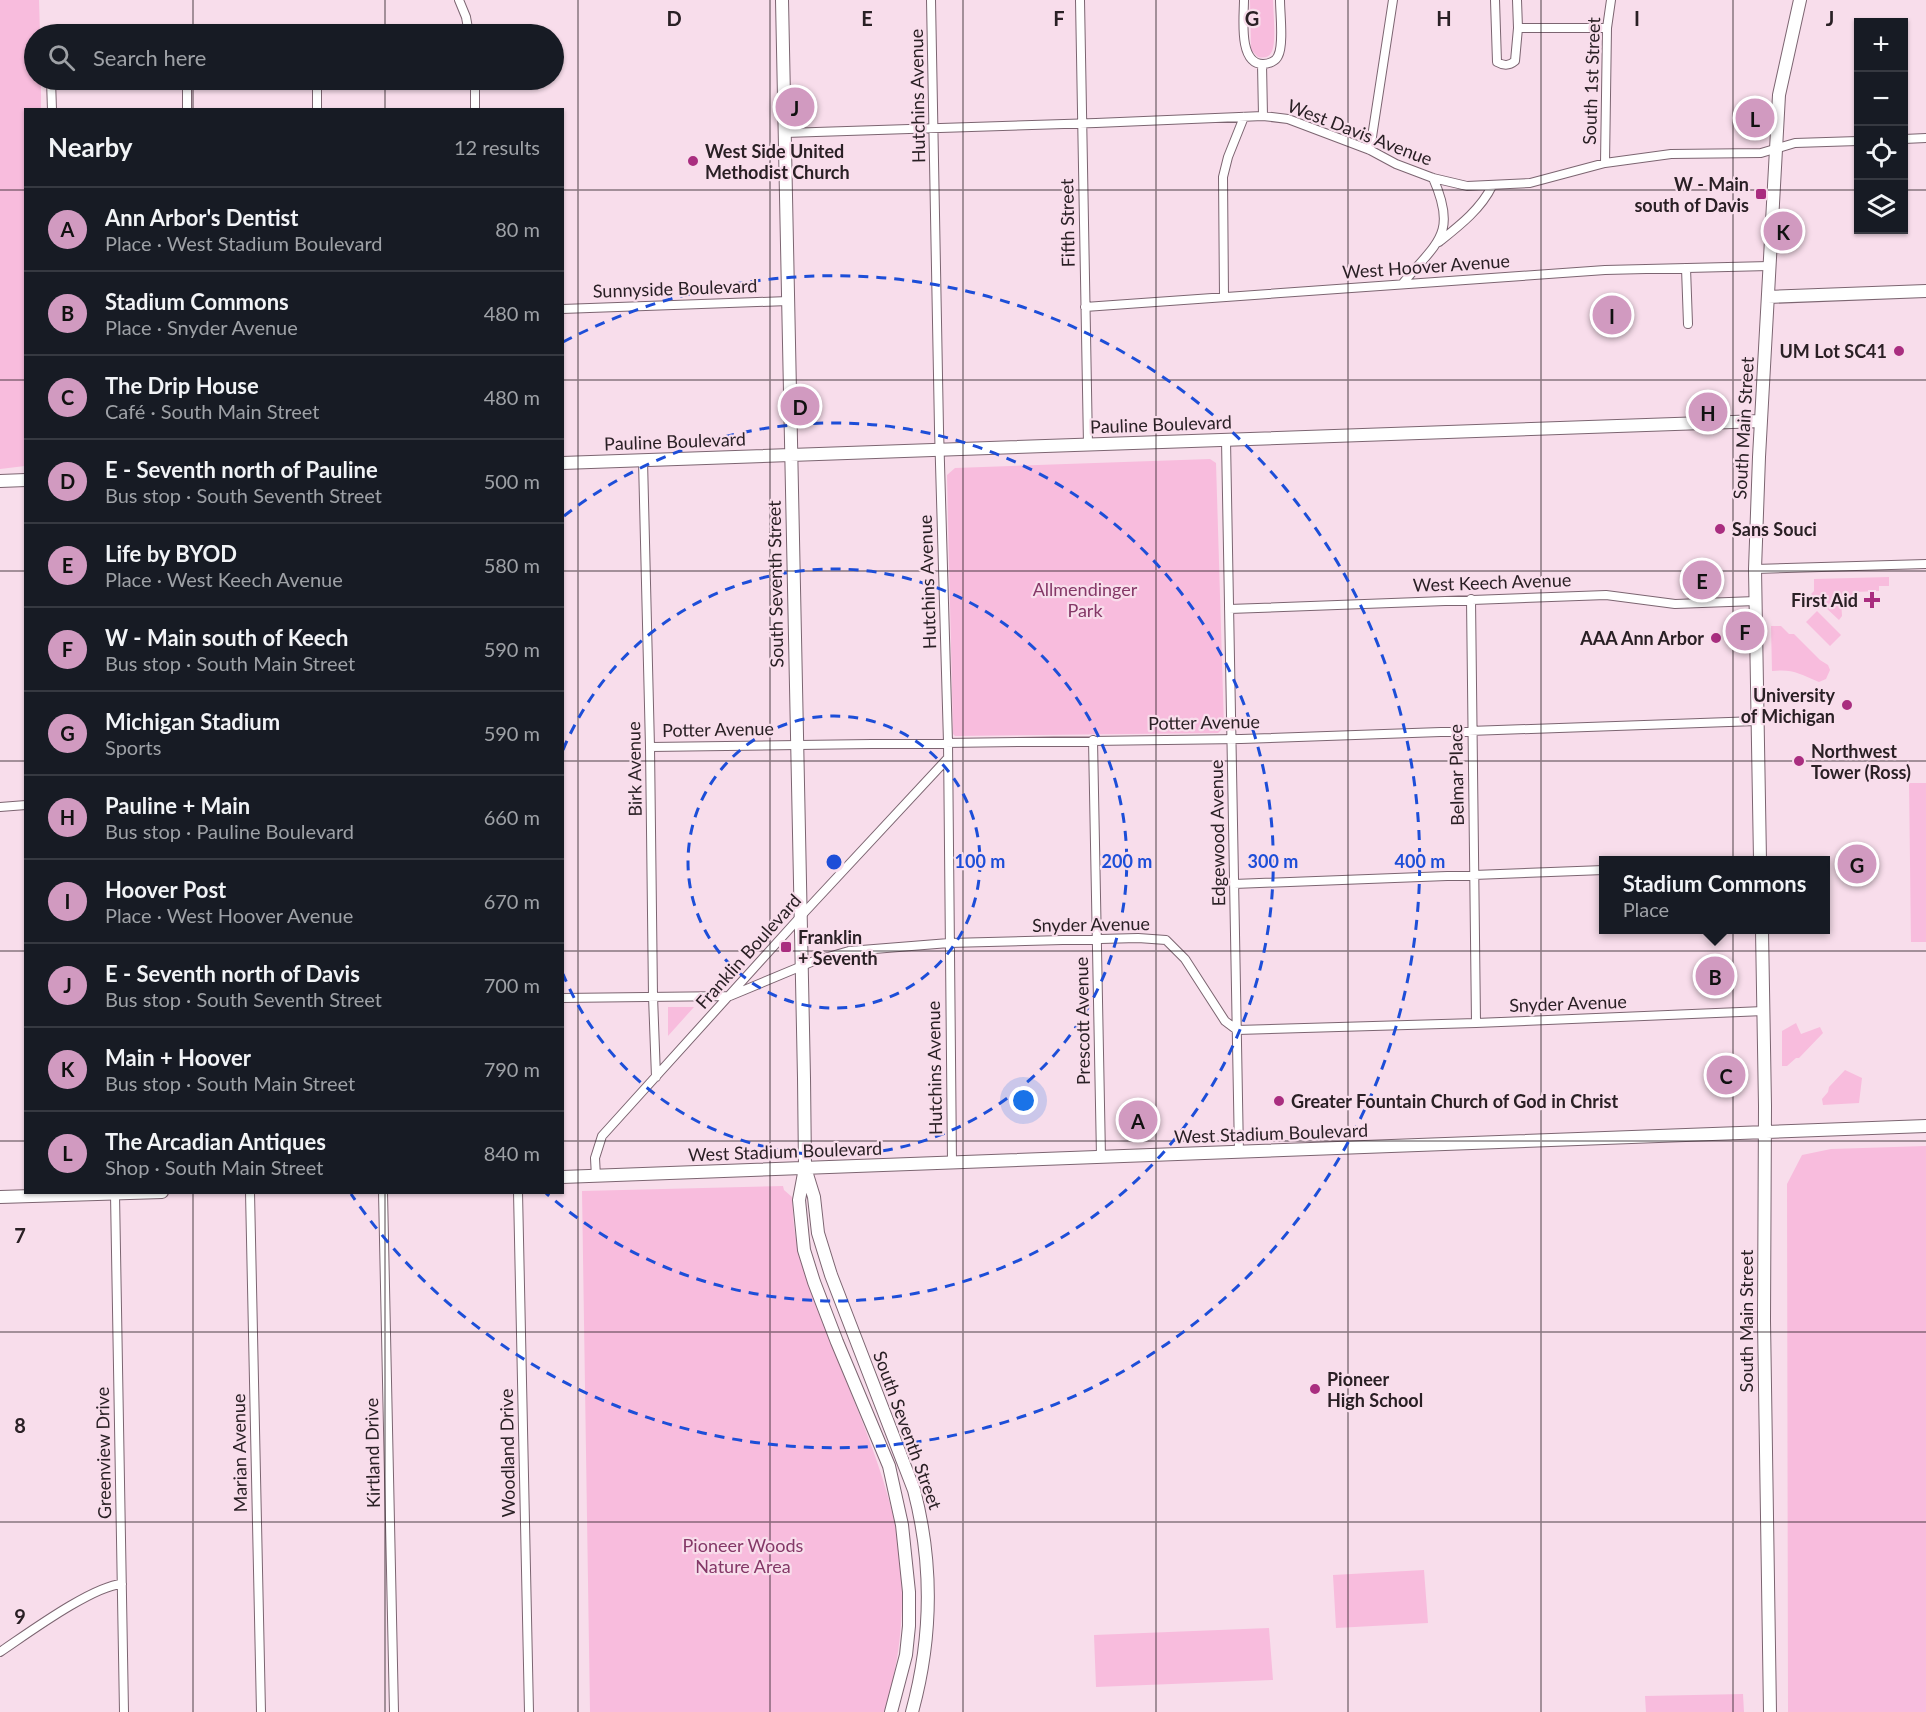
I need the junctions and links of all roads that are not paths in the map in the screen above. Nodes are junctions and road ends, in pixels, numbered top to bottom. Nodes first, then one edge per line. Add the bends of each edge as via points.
1 (459, 0) edge
2 (782, 0) edge
3 (931, 0) edge
4 (1080, 0) edge
5 (1244, 0) edge
6 (1280, 0) edge
7 (1393, 0) edge
8 (1495, 0) edge
9 (1517, 0) edge
10 (1611, 0) edge
11 (1800, 0) edge
12 (467, 24) edge
13 (1518, 28) junction
14 (1606, 28) junction
15 (1262, 64) junction
16 (51, 90) edge
17 (187, 90) edge
18 (316, 90) edge
19 (475, 90) edge
20 (52, 108) edge
21 (188, 108) edge
22 (317, 108) edge
23 (475, 108) edge
24 (1263, 116) junction
25 (1244, 117) junction
26 (1082, 124) junction
27 (935, 128) junction
28 (784, 132) junction
29 (1926, 138) edge
30 (1908, 139) edge
31 (1854, 141) edge
32 (1775, 149) junction
33 (1370, 150) junction
34 (1605, 163) junction
35 (1433, 178) junction
36 (1492, 186) junction
37 (1438, 242) junction
38 (1769, 266) junction
39 (1686, 268) junction
40 (1402, 283) junction
41 (1926, 291) edge
42 (1224, 297) junction
43 (1768, 297) junction
44 (788, 301) junction
45 (1085, 308) junction
46 (564, 309) edge
47 (1688, 324) dead end
48 (1761, 421) junction
49 (1226, 440) junction
50 (1088, 445) junction
51 (940, 450) junction
52 (791, 455) junction
53 (643, 460) junction
54 (564, 464) edge
55 (24, 480) edge
56 (0, 481) edge
57 (1926, 564) edge
58 (1755, 569) junction
59 (1471, 599) junction
60 (1756, 601) junction
61 (1229, 609) junction
62 (1757, 721) junction
63 (1472, 731) junction
64 (1231, 739) junction
65 (1093, 740) junction
66 (948, 742) junction
67 (796, 744) junction
68 (650, 747) junction
69 (948, 758) junction
70 (24, 805) edge
71 (0, 807) edge
72 (1760, 856) edge
73 (1599, 870) edge
74 (1473, 875) junction
75 (1234, 884) junction
76 (801, 916) junction
77 (1762, 934) edge
78 (1097, 939) junction
79 (949, 943) junction
80 (802, 966) junction
81 (653, 996) junction
82 (730, 996) junction
83 (564, 998) edge
84 (1764, 1011) junction
85 (1476, 1023) junction
86 (1237, 1030) junction
87 (656, 1077) junction
88 (1926, 1126) edge
89 (1765, 1133) junction
90 (1239, 1153) junction
91 (1101, 1157) junction
92 (952, 1163) junction
93 (805, 1168) junction
94 (564, 1177) edge
95 (596, 1177) junction
96 (115, 1194) joint
97 (250, 1194) edge
98 (383, 1194) edge
99 (518, 1194) edge
100 (0, 1197) edge
101 (122, 1584) junction
102 (0, 1652) edge
103 (124, 1712) edge
104 (261, 1712) edge
105 (394, 1712) edge
106 (529, 1712) edge
107 (891, 1712) edge
108 (912, 1712) edge
109 (1770, 1712) edge

1 - 12 street
2 - 28 street, South Seventh Street
3 - 27 street, Hutchins Avenue
4 - 26 street, Fifth Street
5 - 15 street via 1247,55
6 - 15 street via 1278,55 1273,62
7 - 33 street
8 - 13 street via 1497,62 1502,65 1515,61
9 - 13 street
10 - 14 street, South 1st Street
11 - 32 street, South Main Street via 1782,74
13 - 14 street
14 - 34 street, South 1st Street
15 - 24 street
16 - 20 street
17 - 21 street
18 - 22 street
19 - 23 street
24 - 25 street, West Davis Avenue
24 - 33 street, West Davis Avenue via 1288,120
25 - 26 street, West Davis Avenue
25 - 42 street via 1223,177
26 - 27 street, West Davis Avenue
26 - 45 street, Fifth Street
27 - 28 street, West Davis Avenue
27 - 51 street, Hutchins Avenue
28 - 44 street, South Seventh Street
29 - 30 street
31 - 32 street, West Davis Avenue via 1795,143
32 - 34 street, West Davis Avenue via 1761,153 1671,154
32 - 38 street, South Main Street
33 - 35 street, West Davis Avenue
34 - 36 street, West Davis Avenue via 1530,183
35 - 36 street, West Davis Avenue via 1467,186
35 - 37 street via 1444,207
36 - 37 street via 1464,222
37 - 40 street
38 - 39 street, West Hoover Avenue
38 - 43 street, South Main Street
39 - 40 street, West Hoover Avenue
39 - 47 street
40 - 42 street, West Hoover Avenue
41 - 43 street
42 - 45 street, West Hoover Avenue
43 - 48 street, South Main Street
44 - 46 street, Sunnyside Boulevard
44 - 52 street, South Seventh Street
45 - 50 street, Fifth Street
48 - 49 street, Pauline Boulevard
48 - 58 street, South Main Street
49 - 50 street, Pauline Boulevard
49 - 61 street, Edgewood Avenue
50 - 51 street, Pauline Boulevard
51 - 52 street, Pauline Boulevard
51 - 66 street, Hutchins Avenue
52 - 53 street, Pauline Boulevard
52 - 67 street, South Seventh Street
53 - 54 street, Pauline Boulevard
53 - 68 street, Birk Avenue
55 - 56 street
57 - 58 street
58 - 60 street, South Main Street
59 - 60 street, West Keech Avenue via 1606,595 1675,604
59 - 61 street, West Keech Avenue
59 - 63 street, Belmar Place
60 - 62 street, South Main Street
61 - 64 street, Edgewood Avenue
62 - 63 street, Potter Avenue
62 - 72 street, South Main Street
63 - 64 street, Potter Avenue
63 - 74 street, Belmar Place
64 - 65 street, Potter Avenue
64 - 75 street, Edgewood Avenue
65 - 66 street, Potter Avenue
65 - 78 street, Prescott Avenue
66 - 67 street, Potter Avenue
66 - 69 street, Hutchins Avenue
67 - 68 street, Potter Avenue
67 - 76 street, South Seventh Street
68 - 81 street, Birk Avenue
69 - 76 street, Franklin Boulevard
69 - 79 street, Hutchins Avenue
70 - 71 street
73 - 74 street
74 - 75 street
74 - 85 street, Belmar Place
75 - 86 street, Edgewood Avenue
76 - 80 street, South Seventh Street
76 - 82 street, Franklin Boulevard
77 - 84 street, South Main Street
78 - 79 street, Snyder Avenue
78 - 86 street, Snyder Avenue via 1166,940 1185,959 1225,1020
78 - 91 street, Prescott Avenue
79 - 80 street, Snyder Avenue via 849,951
79 - 92 street, Hutchins Avenue
80 - 82 street, Snyder Avenue
80 - 93 street, South Seventh Street
81 - 82 street, Snyder Avenue
81 - 83 street, Snyder Avenue
81 - 87 street, Birk Avenue
82 - 87 street, Franklin Boulevard
84 - 85 street, Snyder Avenue
84 - 89 street, South Main Street
85 - 86 street, Snyder Avenue
86 - 90 street, Edgewood Avenue
87 - 95 street, Franklin Boulevard via 602,1136 595,1158
88 - 89 street, West Stadium Boulevard
89 - 90 street, West Stadium Boulevard
89 - 109 street, South Main Street
90 - 91 street, West Stadium Boulevard
91 - 92 street, West Stadium Boulevard
92 - 93 street, West Stadium Boulevard
93 - 95 street, West Stadium Boulevard
93 - 107 street, South Seventh Street via 799,1200 804,1250 889,1466 898,1499 909,1626 906,1655
93 - 108 street, South Seventh Street via 831,1275 922,1520 928,1621
94 - 95 street, West Stadium Boulevard
96 - 100 street
96 - 101 street, Greenview Drive
97 - 104 street, Marian Avenue
98 - 105 street, Kirtland Drive
99 - 106 street, Woodland Drive
101 - 102 street via 90,1595
101 - 103 street, Greenview Drive

